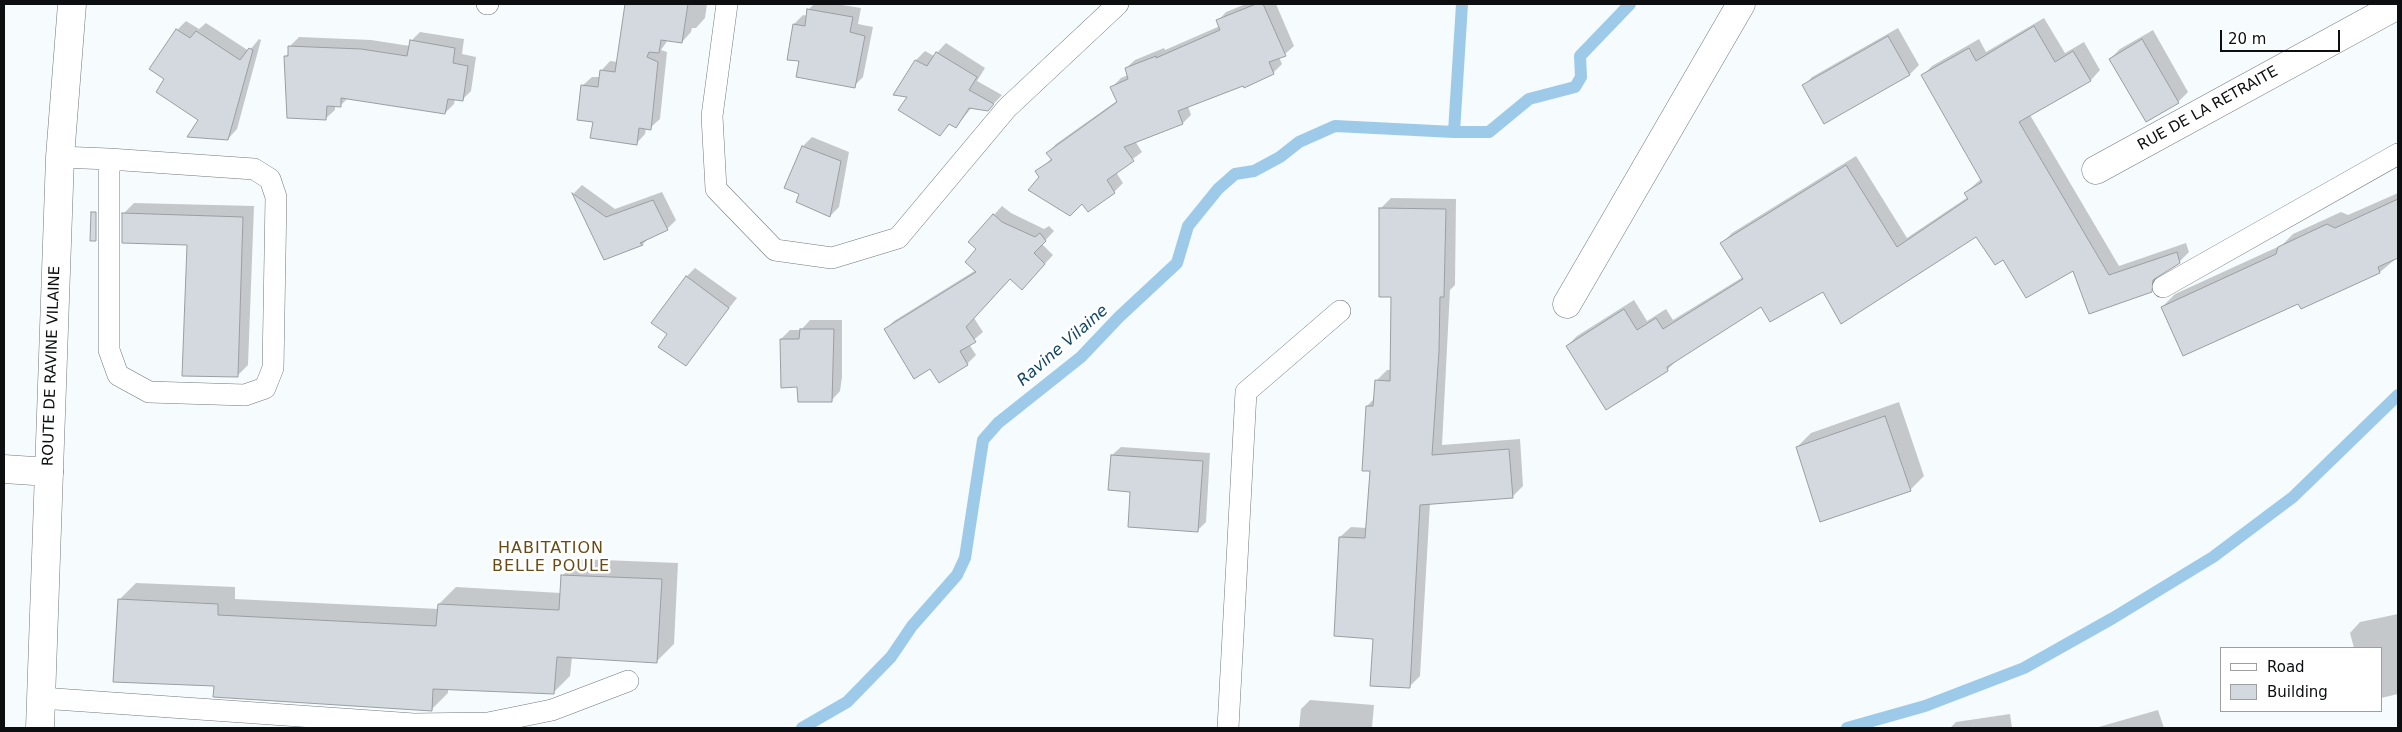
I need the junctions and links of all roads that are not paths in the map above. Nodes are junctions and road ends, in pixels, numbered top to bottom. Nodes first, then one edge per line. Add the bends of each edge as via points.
1 (72, 4) edge
2 (727, 4) edge
3 (1118, 4) edge
4 (1741, 4) edge
5 (2398, 5) edge
6 (2398, 154) edge
7 (60, 157) junction
8 (109, 160) junction
9 (2096, 170) dead end
10 (2163, 287) dead end
11 (1567, 304) dead end
12 (1340, 311) dead end
13 (4, 470) edge
14 (49, 472) junction
15 (628, 680) dead end
16 (41, 698) junction
17 (282, 722) edge
18 (40, 728) edge
19 (1228, 728) edge

1 - 7 street, ROUTE DE RAVINE VILAINE
2 - 3 lane via 712,116 716,189 774,250 832,258 898,238 1007,108
4 - 11 street
5 - 9 street, RUE DE LA RETRAITE
6 - 10 lane
7 - 8 lane
7 - 14 street, ROUTE DE RAVINE VILAINE
8 - 8 lane via 254,169 270,179 276,197 273,368 265,388 245,395 149,392 118,375 109,350
12 - 19 lane via 1246,392
13 - 14 street
14 - 16 street, ROUTE DE RAVINE VILAINE
15 - 17 lane via 552,710 488,723
16 - 17 lane
16 - 18 street, ROUTE DE RAVINE VILAINE

